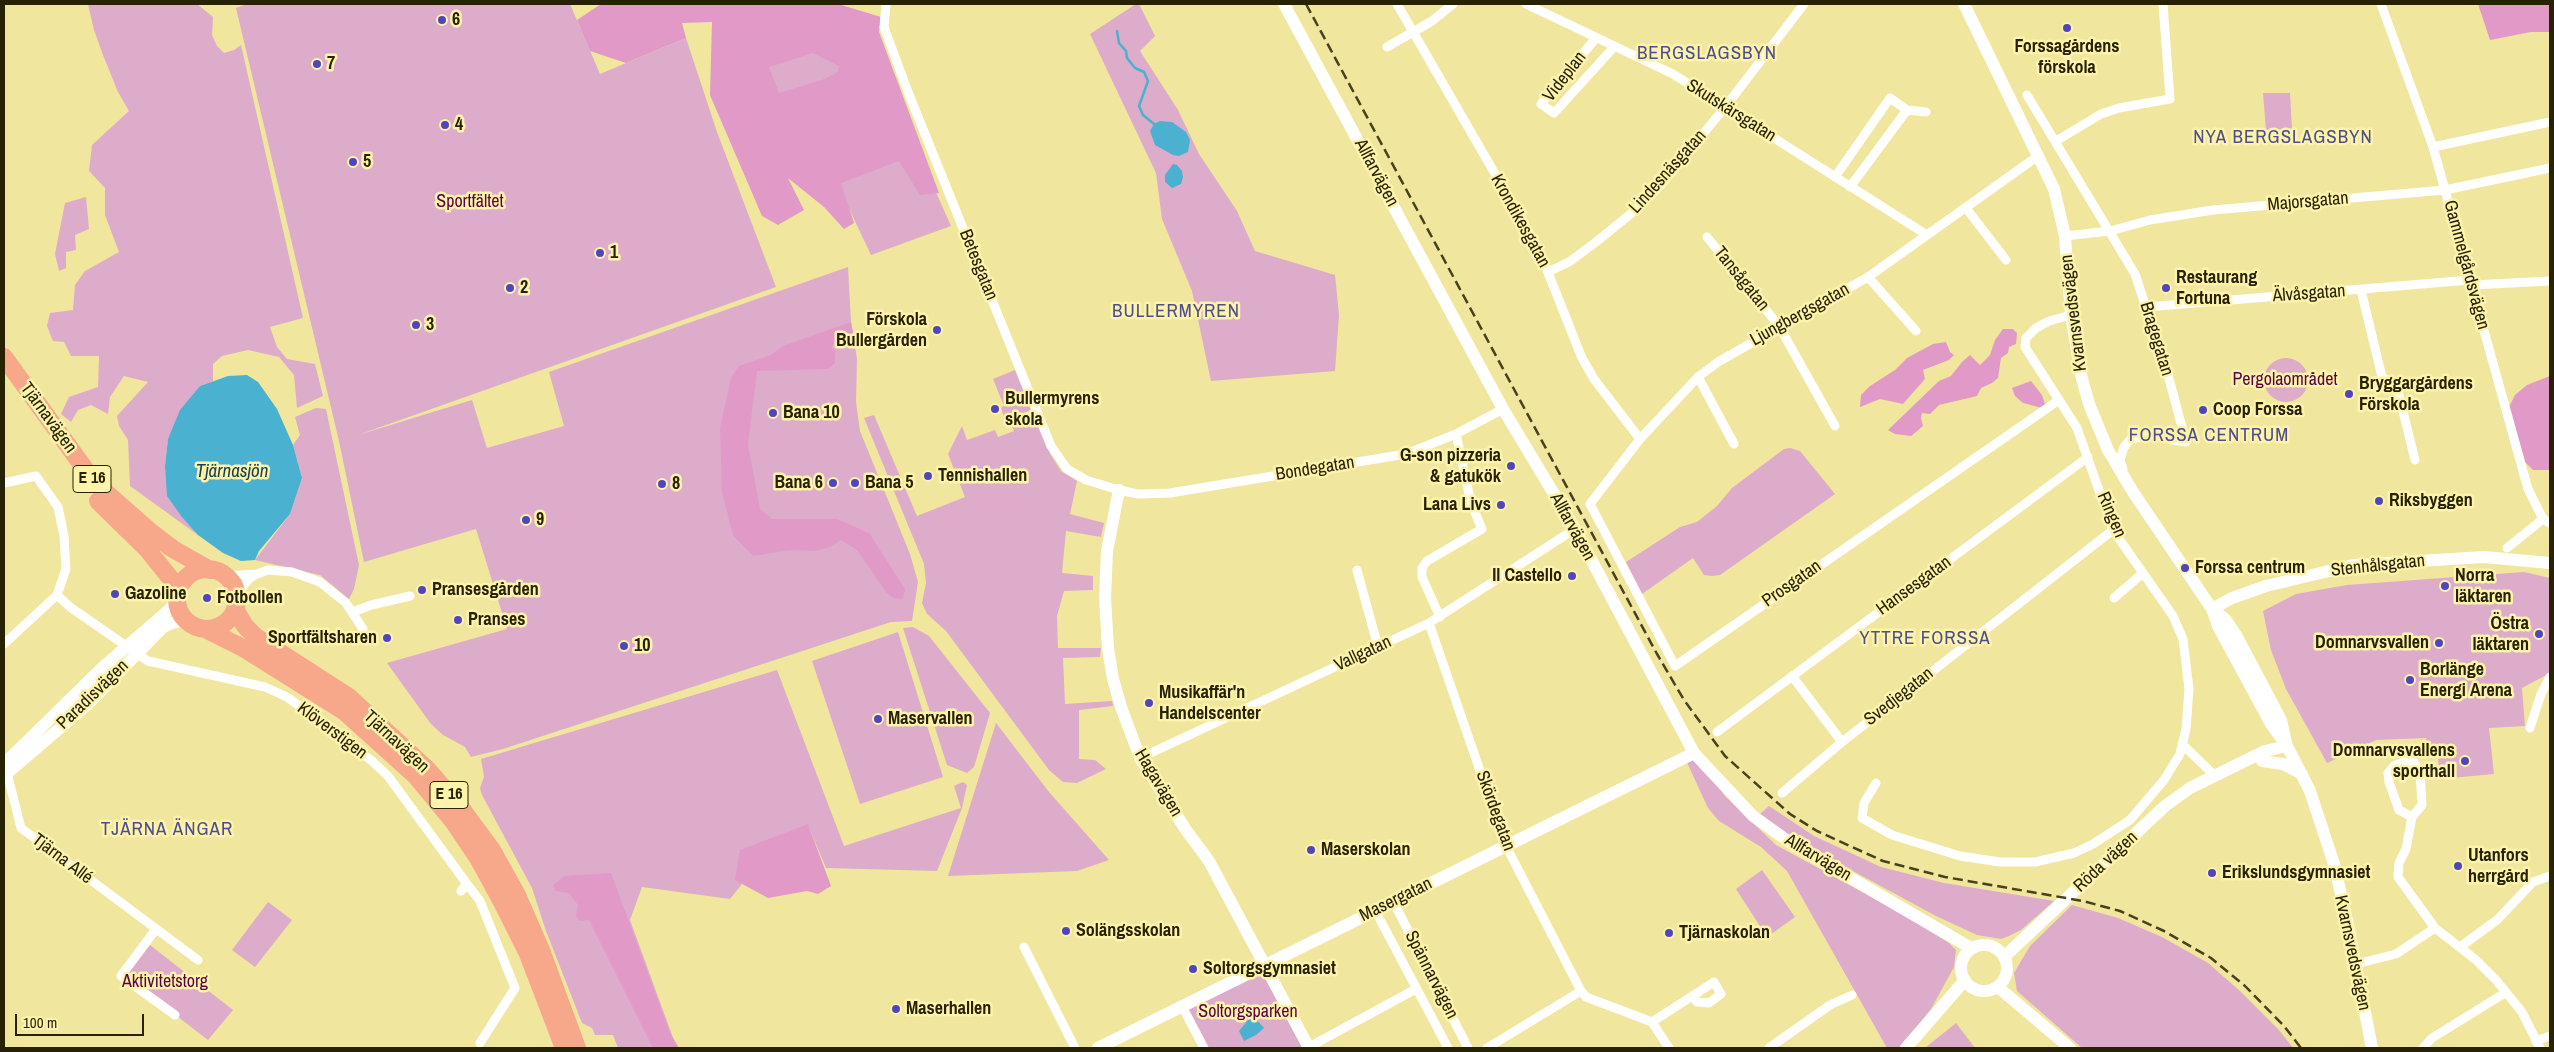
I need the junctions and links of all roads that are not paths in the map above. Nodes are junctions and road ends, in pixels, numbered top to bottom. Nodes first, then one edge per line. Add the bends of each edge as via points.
1 (886, 4) edge
2 (1284, 4) edge
3 (1397, 4) edge
4 (1453, 4) edge
5 (1526, 4) edge
6 (1804, 4) edge
7 (1964, 4) edge
8 (2163, 4) edge
9 (2381, 4) edge
10 (1412, 33) junction
11 (1596, 38) junction
12 (1387, 47) dead end
13 (1614, 47) junction
14 (2027, 95) dead end
15 (1726, 106) junction
16 (1907, 110) junction
17 (1926, 112) dead end
18 (2550, 122) edge
19 (2056, 141) junction
20 (2433, 147) junction
21 (2038, 156) junction
22 (2550, 168) edge
23 (1835, 177) junction
24 (1850, 187) junction
25 (2445, 190) junction
26 (1966, 208) junction
27 (2110, 231) junction
28 (1927, 235) junction
29 (2065, 236) junction
30 (1707, 237) dead end
31 (2006, 260) dead end
32 (1548, 272) junction
33 (1868, 276) junction
34 (2550, 281) edge
35 (2471, 283) junction
36 (2361, 290) junction
37 (2147, 307) junction
38 (2071, 315) junction
39 (1779, 326) junction
40 (1916, 330) dead end
41 (4, 357) edge
42 (4, 377) edge
43 (1698, 377) junction
44 (2059, 400) junction
45 (1503, 408) junction
46 (1835, 426) dead end
47 (1456, 434) junction
48 (1640, 439) junction
49 (1734, 444) dead end
50 (2088, 457) junction
51 (2415, 460) dead end
52 (4, 483) edge
53 (1119, 490) junction
54 (2133, 492) junction
55 (1590, 504) joint
56 (2547, 521) edge
57 (1575, 529) junction
58 (2113, 530) junction
59 (2507, 548) dead end
60 (2550, 563) edge
61 (1357, 570) dead end
62 (218, 573) junction
63 (257, 574) junction
64 (2143, 574) junction
65 (178, 594) junction
66 (57, 595) junction
67 (410, 596) dead end
68 (2114, 598) dead end
69 (236, 602) junction
70 (2212, 609) junction
71 (353, 612) junction
72 (1440, 617) junction
73 (185, 620) junction
74 (1429, 623) junction
75 (206, 629) junction
76 (363, 629) dead end
77 (4, 644) edge
78 (1378, 647) junction
79 (131, 650) junction
80 (1792, 676) junction
81 (2550, 677) edge
82 (2271, 724) junction
83 (2530, 728) dead end
84 (1716, 732) dead end
85 (1842, 742) junction
86 (2182, 744) junction
87 (2287, 746) junction
88 (1694, 753) junction
89 (2263, 756) junction
90 (1140, 758) junction
91 (5, 770) edge
92 (2302, 774) junction
93 (2214, 775) junction
94 (1876, 783) dead end
95 (1782, 793) dead end
96 (2412, 817) junction
97 (1506, 846) junction
98 (2550, 876) edge
99 (1394, 901) junction
100 (1374, 910) junction
101 (2435, 928) junction
102 (156, 929) junction
103 (1024, 947) dead end
104 (2460, 947) junction
105 (1971, 948) junction
106 (2004, 957) junction
107 (198, 960) dead end
108 (1264, 964) junction
109 (2356, 964) junction
110 (1965, 980) junction
111 (1999, 988) junction
112 (1416, 989) junction
113 (1581, 991) junction
114 (2505, 993) junction
115 (1852, 995) dead end
116 (1693, 997) dead end
117 (1182, 1006) junction
118 (175, 1015) dead end
119 (1652, 1022) junction
120 (2550, 1036) edge
121 (480, 1043) dead end
122 (2538, 1044) edge
123 (564, 1048) edge
124 (577, 1048) edge
125 (1075, 1048) edge
126 (1098, 1048) edge
127 (1204, 1048) edge
128 (1309, 1048) edge
129 (1448, 1048) edge
130 (1468, 1048) edge
131 (1487, 1048) edge
132 (1669, 1048) edge
133 (1769, 1048) edge
134 (1906, 1048) edge
135 (2070, 1048) edge
136 (2372, 1048) edge
137 (2423, 1048) edge

1 - 53 street, Betesgatan via 884,28 1051,446 1067,469 1086,480
2 - 45 street, Allfarvägen
3 - 10 street, Krondikesgatan
4 - 10 street
5 - 11 street, Skutskärsgatan
6 - 15 street, Lindesnäsgatan
7 - 21 street, Kvarnsvedsvägen
8 - 19 street via 2170,99 2101,114
9 - 20 street, Gammelgårdsvägen
10 - 12 street
10 - 32 street, Krondikesgatan via 1539,250
11 - 13 street, Skutskärsgatan
11 - 13 street, Videplan via 1541,104 1554,114
13 - 15 street, Skutskärsgatan via 1673,74
14 - 19 street, Bragegatan
15 - 23 street, Skutskärsgatan
15 - 32 street, Lindesnäsgatan via 1661,185 1633,212 1569,262
16 - 17 street
16 - 23 street via 1890,98
16 - 24 street
18 - 20 street
19 - 27 street, Bragegatan
20 - 25 street, Gammelgårdsvägen
21 - 26 street, Ljungbergsgatan
21 - 29 street, Kvarnsvedsvägen via 2054,189
22 - 25 street, Majorsgatan
23 - 24 street, Skutskärsgatan
24 - 28 street, Skutskärsgatan
25 - 27 street, Majorsgatan via 2213,210 2150,220
25 - 35 street, Gammelgårdsvägen
26 - 28 street, Ljungbergsgatan
26 - 31 street
27 - 29 street, Majorsgatan
27 - 37 street, Bragegatan via 2135,274
28 - 33 street, Ljungbergsgatan
29 - 38 street, Kvarnsvedsvägen
30 - 39 street, Tansågatan
32 - 48 street, Krondikesgatan via 1582,358
33 - 39 street, Ljungbergsgatan
33 - 40 street
34 - 35 street, Älvåsgatan
35 - 36 street, Älvåsgatan
35 - 56 street, Gammelgårdsvägen via 2528,489
36 - 37 street, Älvåsgatan
36 - 51 street via 2382,377 2396,387
37 - 54 street, Bragegatan via 2186,442 2172,440 2161,433 2131,439 2120,460
38 - 44 street, Ringen via 2036,328 2025,342 2027,352
38 - 54 street, Kvarnsvedsvägen via 2089,404 2108,450
39 - 43 street, Ljungbergsgatan
39 - 46 street, Tansågatan
41 - 62 highway, Tjärnavägen / E 16 via 95,483 173,549
42 - 65 highway, Tjärnavägen / E 16 via 83,485 147,549
43 - 48 street, Ljungbergsgatan
43 - 49 street
44 - 50 street, Ringen via 2077,428
44 - 55 street, Prosgatan via 1675,666
45 - 47 street, Bondegatan
45 - 57 street, Allfarvägen
47 - 53 street, Bondegatan via 1406,454 1355,463 1170,493 1138,494
47 - 72 street via 1471,504 1482,528 1427,561 1422,568 1422,577
48 - 55 street, Ljungbergsgatan
50 - 58 street, Ringen
50 - 80 street, Hansesgatan
52 - 66 street via 36,476 58,507 66,569
53 - 90 street, Hagavägen via 1107,551 1108,648 1113,679
54 - 70 street, Kvarnsvedsvägen
56 - 59 street
57 - 72 street, Vallgatan
57 - 88 street, Allfarvägen
58 - 64 street, Ringen
58 - 85 street, Svedjegatan
60 - 70 street, Stenhålsgatan via 2484,557 2354,566 2266,586
61 - 78 street
62 - 63 street
62 - 65 highway via 202,570 188,576
62 - 69 highway via 232,584
63 - 69 street via 249,579
63 - 71 street via 268,570 292,572 320,582
64 - 68 street
64 - 86 street, Ringen via 2173,616 2184,639 2189,689
65 - 73 highway via 178,609
65 - 79 street, Paradisvägen via 170,609
66 - 77 street
66 - 79 street, Klöverstigen
67 - 71 street
69 - 75 highway via 223,624
69 - 124 highway, Tjärnavägen / E 16 via 245,626 256,637 349,697 427,769 461,808 492,850 517,896
70 - 82 street, Kvarnsvedsvägen
70 - 87 street, Kvarnsvedsvägen via 2226,620 2236,635 2281,720
71 - 76 street
72 - 74 street, Vallgatan
73 - 75 highway via 194,627
73 - 79 street, Paradisvägen via 163,627
74 - 78 street, Vallgatan
74 - 97 street, Skördegatan
75 - 123 highway, Tjärnavägen / E 16 via 243,648 345,712 416,776 453,821 502,902 528,954
78 - 90 street, Vallgatan
79 - 91 street, Paradisvägen via 88,704
79 - 121 street, Klöverstigen via 148,661 265,687 299,706 388,776 464,888 480,901 515,988
80 - 84 street, Hansesgatan
80 - 85 street
81 - 83 street
82 - 87 street, Kvarnsvedsvägen
82 - 89 street via 2272,733
85 - 95 street, Svedjegatan
86 - 93 street
86 - 94 street, Ringen via 2180,754 2164,780 2130,820 2074,852 2035,862 2000,862 1960,856 1892,835 1862,818 1864,803
87 - 89 street, Röda vägen
87 - 92 street, Kvarnsvedsvägen
88 - 97 street, Masergatan
88 - 105 street, Allfarvägen via 1754,816 1792,844
89 - 92 street
89 - 93 street, Röda vägen
90 - 108 street, Hagavägen via 1209,861
91 - 102 street, Tjärna Allé via 20,828
92 - 109 street, Kvarnsvedsvägen via 2334,864
93 - 106 street, Röda vägen via 2165,806
96 - 96 street via 2400,810 2388,782 2388,773 2406,761 2414,762 2420,772 2422,804
96 - 101 street via 2398,877
97 - 99 street, Masergatan
97 - 113 street, Skördegatan
98 - 104 street via 2533,882 2497,920
99 - 100 street, Masergatan
99 - 130 street, Spännarvägen
100 - 108 street, Masergatan
100 - 112 street, Spännarvägen
101 - 104 street
101 - 109 street via 2396,954
102 - 107 street, Tjärna Allé
102 - 118 street via 121,976
103 - 125 street
104 - 114 street
105 - 106 street via 1992,946 1999,949
105 - 110 street via 1960,965
106 - 111 street via 2008,965
108 - 117 street, Masergatan
108 - 128 street, Hagavägen
109 - 136 street, Kvarnsvedsvägen
110 - 111 street via 1971,988 1987,992
110 - 134 street
111 - 135 street
112 - 128 street
112 - 129 street, Spännarvägen
113 - 119 street via 1586,997
113 - 131 street
114 - 122 street via 2522,1012
114 - 137 street via 2432,1038
115 - 133 street via 1830,1005
116 - 119 street
117 - 126 street, Masergatan
117 - 127 street
119 - 132 street
120 - 122 street

